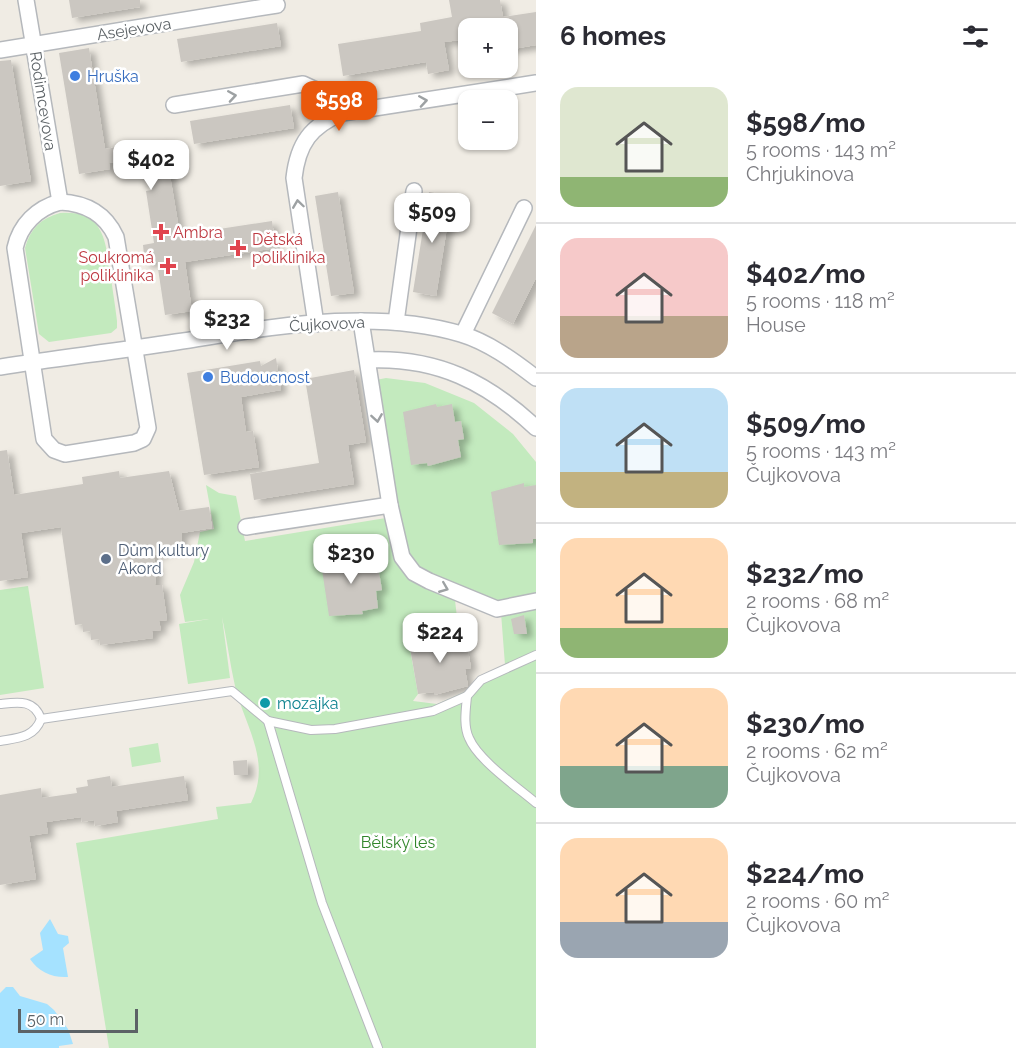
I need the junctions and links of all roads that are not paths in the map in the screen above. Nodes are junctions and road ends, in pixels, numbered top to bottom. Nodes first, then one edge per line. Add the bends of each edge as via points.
1 (26, 0) edge
2 (277, 5) dead end
3 (232, 6) edge
4 (34, 45) junction
5 (0, 50) edge
6 (536, 83) edge
7 (174, 105) dead end
8 (333, 117) junction
9 (414, 191) dead end
10 (60, 202) junction
11 (524, 208) dead end
12 (361, 321) junction
13 (396, 322) junction
14 (316, 324) junction
15 (463, 334) junction
16 (136, 348) junction
17 (536, 358) edge
18 (368, 360) junction
19 (32, 363) junction
20 (0, 367) edge
21 (530, 374) edge
22 (536, 428) edge
23 (390, 505) junction
24 (246, 527) dead end
25 (536, 602) edge
26 (536, 655) edge
27 (467, 696) junction
28 (0, 704) edge
29 (41, 720) junction
30 (268, 721) junction
31 (0, 741) edge
32 (536, 803) edge
33 (378, 1048) edge

1 - 4 street, Rodimcevova
2 - 3 street, Asejevova
3 - 4 street, Asejevova
4 - 5 street, Asejevova
4 - 10 street, Rodimcevova
8 -> 6 street
7 -> 8 street via 303,84 316,90
14 -> 8 street via 294,178 305,140 321,122
9 - 13 street
10 - 16 street via 92,210 112,228
10 - 19 street via 44,208 24,225 15,248
11 - 15 street
12 - 13 street, Čujkovova
12 - 14 street, Čujkovova
12 - 18 street
13 - 15 street, Čujkovova
14 - 16 street, Čujkovova
15 - 21 street, Čujkovova via 507,356
16 - 19 street, Čujkovova
16 - 19 street via 146,435 134,443 70,453 54,450 44,439
17 - 21 street
18 - 22 street via 423,363 467,377 509,402
18 -> 23 street
19 - 20 street, Čujkovova
23 - 24 street
23 -> 25 street via 402,557 414,573 497,609
26 - 27 lane via 481,680
27 - 30 lane via 434,711 335,729 311,730
27 - 32 lane via 469,738 481,755
28 - 29 lane via 26,702
29 - 30 lane via 232,691
29 - 31 lane via 28,735
30 - 33 lane via 322,903

